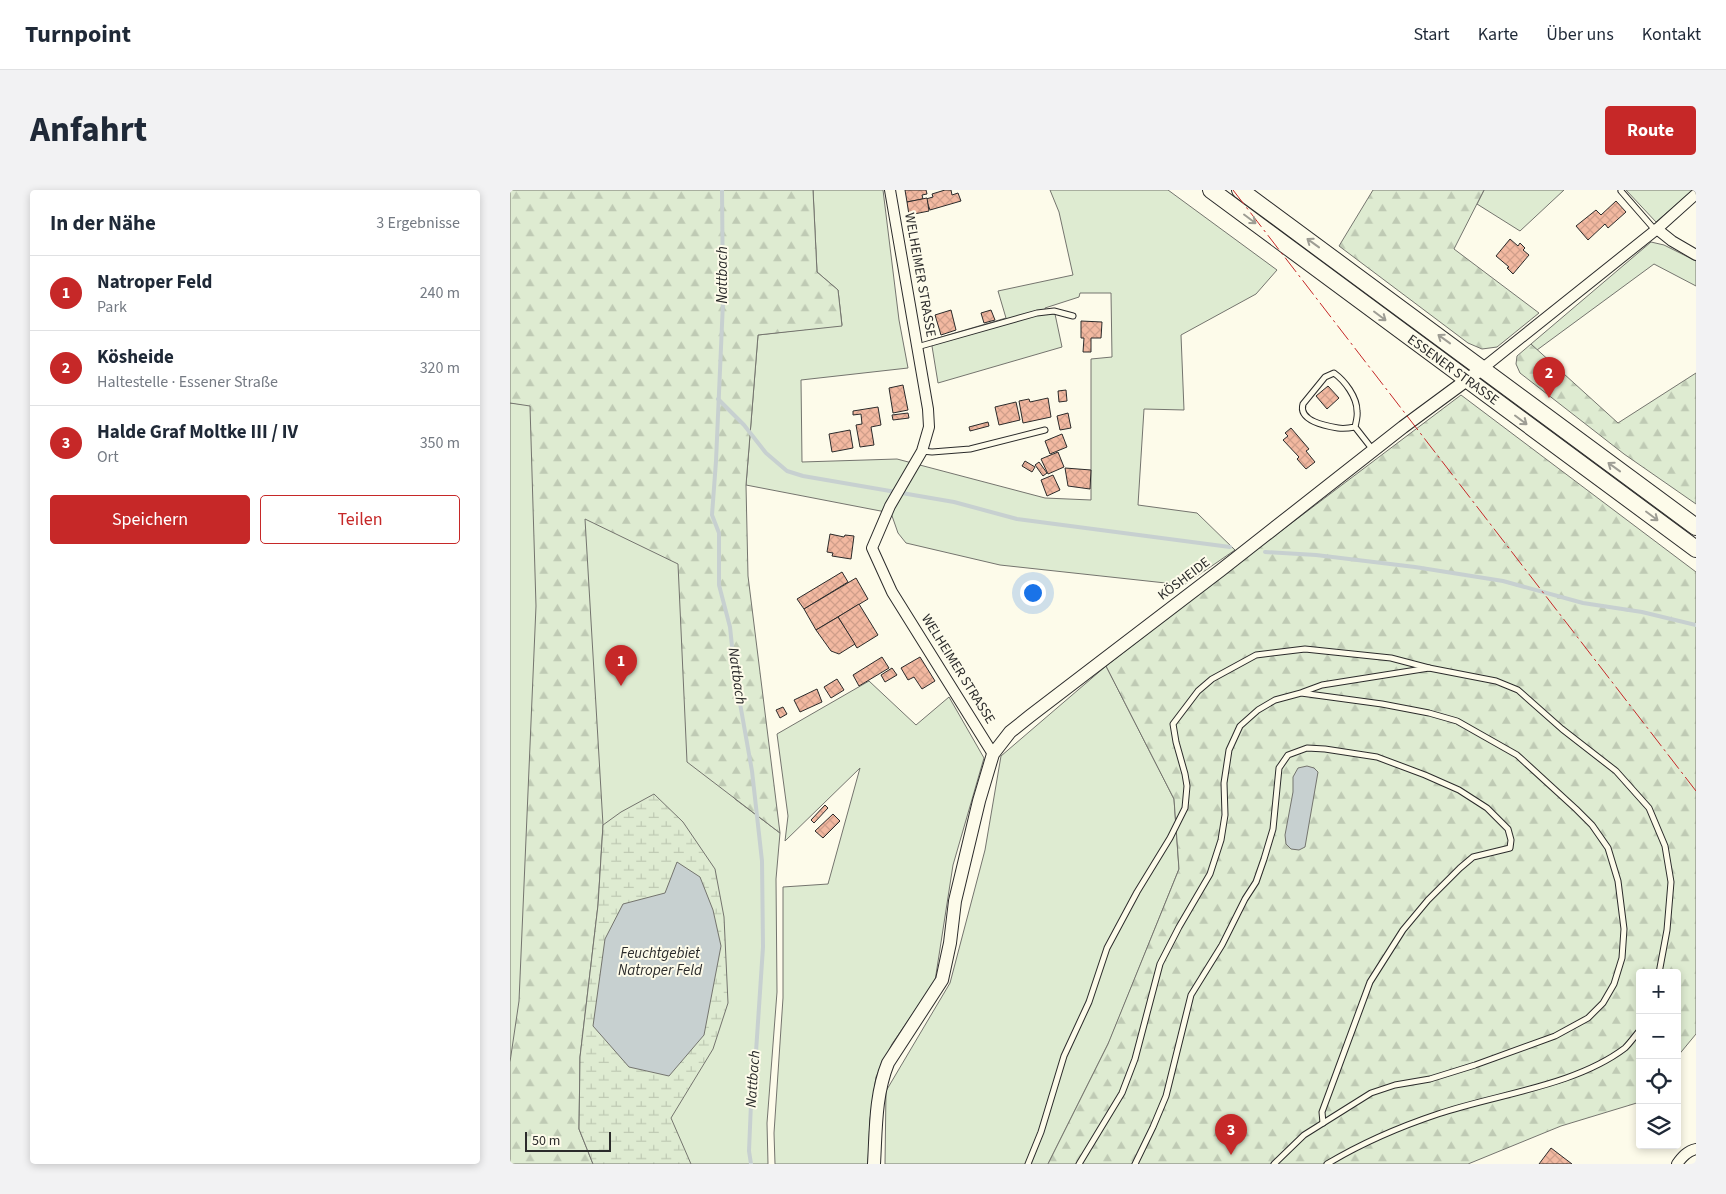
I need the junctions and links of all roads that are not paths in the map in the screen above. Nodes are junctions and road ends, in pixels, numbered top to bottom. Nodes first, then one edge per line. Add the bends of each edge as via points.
1 (890, 190) edge
2 (1211, 190) edge
3 (1240, 190) edge
4 (1621, 191) dead end
5 (1696, 194) edge
6 (1656, 230) junction
7 (1696, 255) edge
8 (1073, 316) dead end
9 (917, 347) junction
10 (1483, 368) junction
11 (1468, 380) junction
12 (1355, 427) junction
13 (1045, 430) dead end
14 (922, 451) junction
15 (1373, 451) junction
16 (1696, 526) edge
17 (1696, 549) edge
18 (1429, 668) junction
19 (1300, 693) junction
20 (993, 754) junction
21 (1660, 969) edge
22 (1636, 1035) edge
23 (1323, 1123) junction
24 (1696, 1149) edge
25 (874, 1164) edge
26 (1028, 1164) edge
27 (1079, 1164) edge
28 (1134, 1164) edge
29 (1274, 1164) edge
30 (1327, 1164) edge
31 (1677, 1164) edge

1 - 9 street, WELHEIMER STRASSE
2 -> 11 main road, ESSENER STRASSE
10 -> 3 main road, ESSENER STRASSE
4 - 6 lane
5 - 6 street, KÖSHEIDE
6 - 7 street
6 - 10 street, KÖSHEIDE
8 - 9 lane via 1054,311 1037,313
9 - 14 street, WELHEIMER STRASSE via 929,427
10 - 11 street, KÖSHEIDE
16 -> 10 main road, ESSENER STRASSE
11 - 15 street, KÖSHEIDE
11 -> 17 main road, ESSENER STRASSE
12 - 12 lane via 1357,411 1354,398 1334,373 1325,377 1303,404 1303,414 1309,420 1340,429
12 - 15 lane
13 - 14 lane via 970,449
14 - 20 street, WELHEIMER STRASSE via 890,506 872,548 892,592
15 - 20 street, KÖSHEIDE via 1030,716 1010,732
18 - 19 lane via 1322,685
18 - 21 lane via 1496,681 1518,690 1616,770 1649,808 1665,846 1671,882
18 - 26 lane via 1391,658 1305,649 1256,655 1212,679 1198,691 1173,724 1185,774 1185,808 1107,948 1089,1002 1064,1056
19 - 23 lane via 1374,702 1457,721 1517,755 1592,825 1608,848 1618,881 1624,929 1622,958 1614,984 1603,1003 1588,1018 1555,1036 1475,1065 1370,1093
19 - 27 lane via 1275,700 1240,726 1230,750 1224,784 1225,814 1221,840 1210,874 1160,964 1135,1059 1122,1093
20 - 25 street via 955,901 942,980 882,1077
22 - 30 lane via 1602,1063 1576,1074 1440,1113 1384,1134
23 - 28 lane via 1322,1112 1370,982 1386,955 1428,900 1460,868 1473,858 1510,848 1511,840 1508,829 1488,808 1459,790 1377,757 1307,748 1288,755 1279,768 1273,829 1256,882 1191,995 1166,1096
23 - 29 lane via 1304,1134
24 - 31 street via 1682,1156

